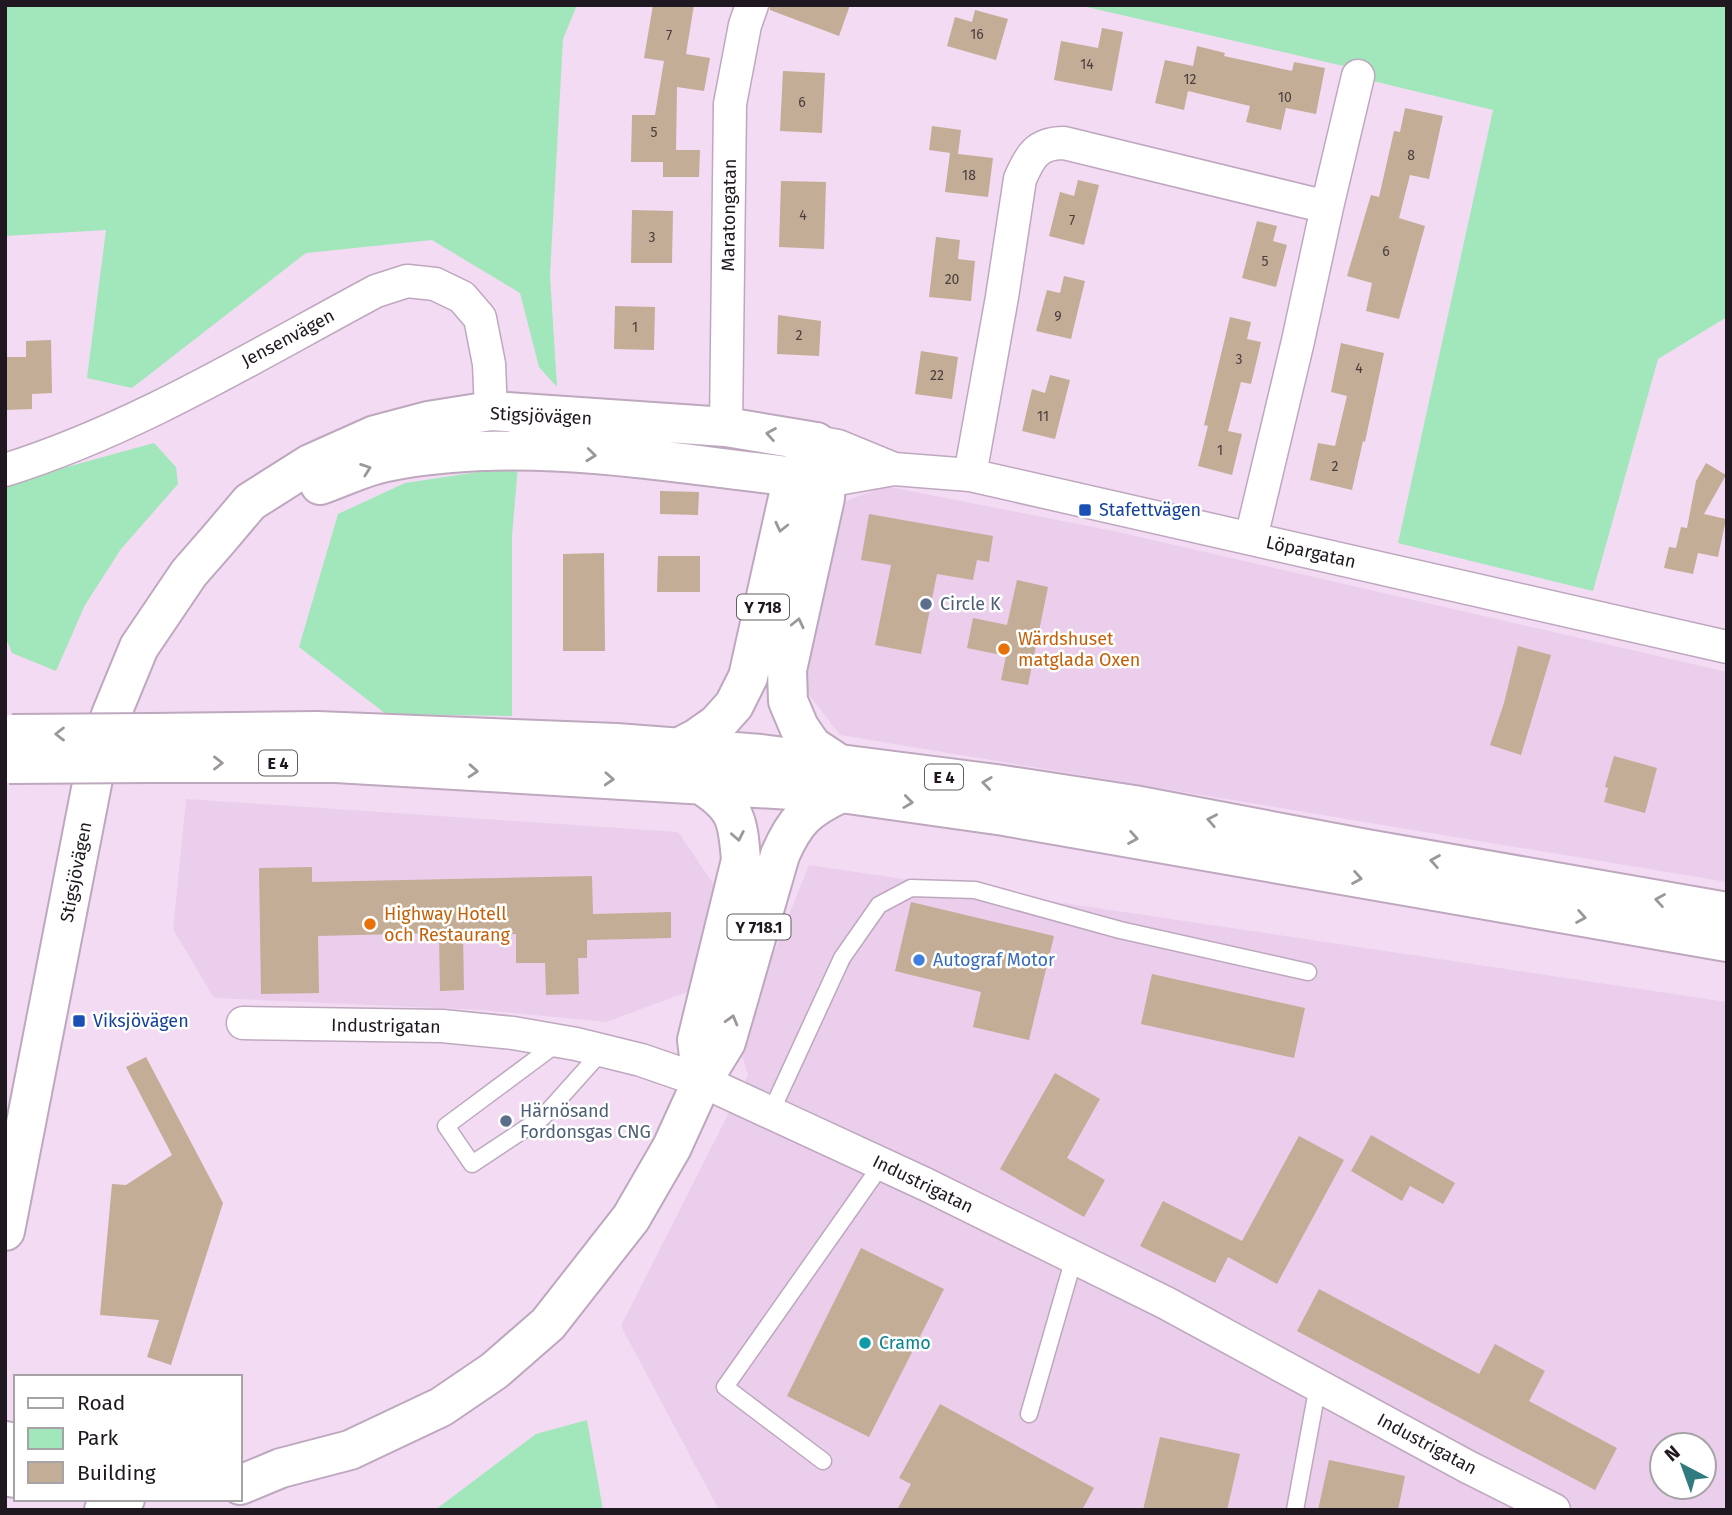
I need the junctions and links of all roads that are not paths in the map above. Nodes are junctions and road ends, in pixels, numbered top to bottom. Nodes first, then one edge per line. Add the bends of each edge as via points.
1 (752, 5) edge
2 (1358, 76) dead end
3 (1327, 207) junction
4 (491, 411) junction
5 (726, 427) junction
6 (816, 442) junction
7 (894, 469) junction
8 (5, 470) edge
9 (970, 475) junction
10 (811, 479) junction
11 (1251, 538) junction
12 (216, 541) junction
13 (1727, 648) edge
14 (151, 748) junction
15 (678, 748) junction
16 (8, 749) edge
17 (840, 778) junction
18 (700, 784) junction
19 (1727, 912) edge
20 (1727, 942) edge
21 (1308, 972) dead end
22 (243, 1023) dead end
23 (561, 1041) junction
24 (603, 1050) junction
25 (702, 1081) junction
26 (771, 1112) junction
27 (882, 1164) junction
28 (5, 1231) edge
29 (1074, 1258) junction
30 (1318, 1385) junction
31 (1029, 1414) dead end
32 (823, 1461) dead end
33 (242, 1466) edge
34 (282, 1468) junction
35 (242, 1484) edge
36 (121, 1501) edge
37 (104, 1510) edge
38 (1295, 1510) edge
39 (1554, 1510) edge

1 - 5 street, Maratongatan via 730,104
2 - 3 street
3 - 9 street via 1064,143 1050,143 1037,150 1020,179
3 - 11 street
4 - 5 main road, Stigsjövägen
4 - 8 street, Jensenvägen via 489,364 480,318 462,297 435,284 407,281 376,291 146,413
4 - 12 main road, Stigsjövägen via 375,435 310,464 250,502
6 -> 5 main road, Stigsjövägen
6 - 7 street, Löpargatan
6 - 10 main road, Y 718
7 - 9 street, Löpargatan
7 - 10 street, Löpargatan
9 - 11 street, Löpargatan
12 -> 10 main road, Stigsjövägen via 317,486 383,462 454,452 558,451
10 -> 15 main road, Y 718 via 788,498 748,677 734,705 717,724
17 -> 10 main road, Y 718 via 799,727 788,701 787,670 822,521
11 - 13 street, Löpargatan
12 - 28 main road, Stigsjövägen via 139,647 97,758
14 - 15 main road, E 4 via 317,731
14 - 16 main road, E 4, bridge
14 -> 18 main road, E 4
15 - 17 main road, E 4 via 761,754
17 - 18 main road, E 4
19 -> 17 main road, E 4 via 996,784
17 -> 20 main road, E 4 via 1004,816
25 -> 17 main road, Y 718.1 via 726,1042 789,834
18 -> 25 main road, Y 718.1 via 730,809 739,833 741,860 697,1040
21 - 26 lane via 1120,930 975,890 911,888 879,905 842,958
22 - 23 street, Industrigatan via 442,1027
23 - 24 street, Industrigatan
23 - 24 lane via 446,1126 472,1164 543,1117
24 - 25 street, Industrigatan
25 - 26 street, Industrigatan
25 - 34 main road, Y 718.1 via 631,1218 548,1324 494,1371 441,1407 350,1450
26 - 27 street, Industrigatan
27 - 29 street, Industrigatan
27 - 32 lane via 724,1387
29 - 30 street, Industrigatan
29 - 31 lane
30 - 38 lane
30 - 39 street, Industrigatan
33 - 34 main road, Y 718.1
34 - 35 main road, Y 718.1
36 - 37 main road

